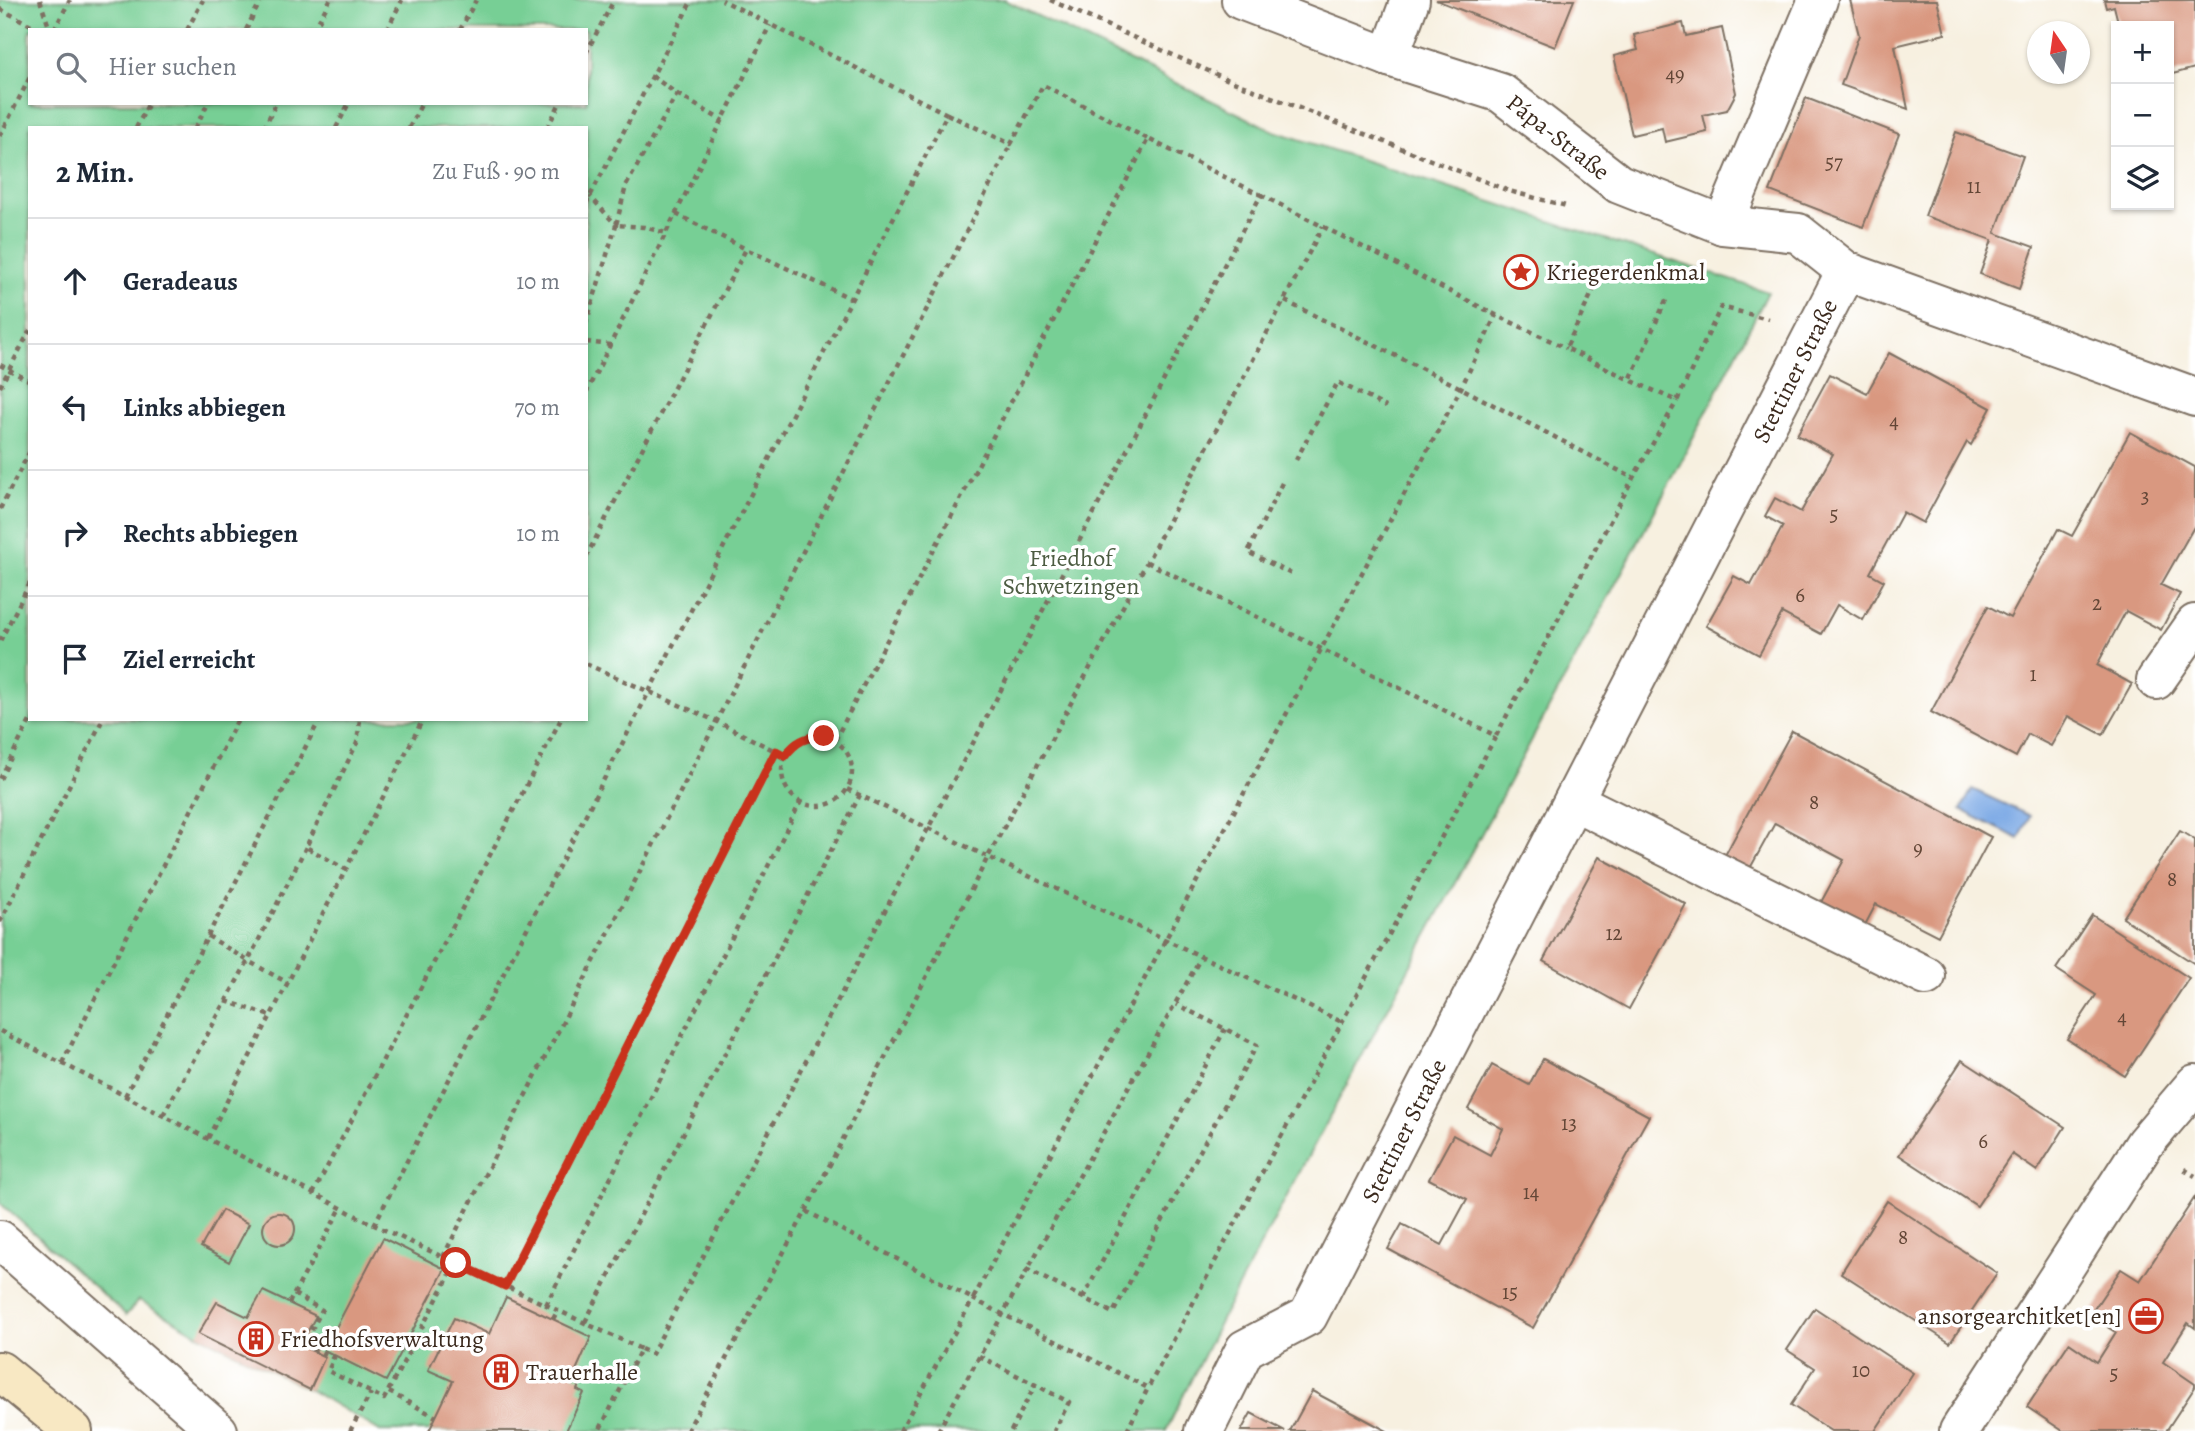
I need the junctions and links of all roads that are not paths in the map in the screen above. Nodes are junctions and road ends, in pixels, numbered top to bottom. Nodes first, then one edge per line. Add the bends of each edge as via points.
1 (1241, 0) edge
2 (1410, 0) edge
3 (1818, 0) edge
4 (1389, 57) junction
5 (1723, 225) junction
6 (1846, 271) junction
7 (2195, 397) edge
8 (2195, 624) edge
9 (2156, 680) dead end
10 (1574, 801) junction
11 (1926, 976) dead end
12 (2195, 1084) edge
13 (0, 1240) edge
14 (0, 1371) edge
15 (73, 1431) edge
16 (218, 1431) edge
17 (1204, 1431) edge
18 (1959, 1431) edge

1 - 4 street, Pápa-Straße
2 - 4 street
3 - 5 street
4 - 5 street, Pápa-Straße via 1501,93 1619,184
5 - 6 street, Pápa-Straße via 1798,233
6 - 7 street, Stettiner Straße
6 - 10 street, Stettiner Straße
8 - 9 street
10 - 11 street
10 - 17 street, Stettiner Straße via 1308,1316 1245,1349
12 - 18 street via 2146,1143
13 - 16 street
14 - 15 main road

